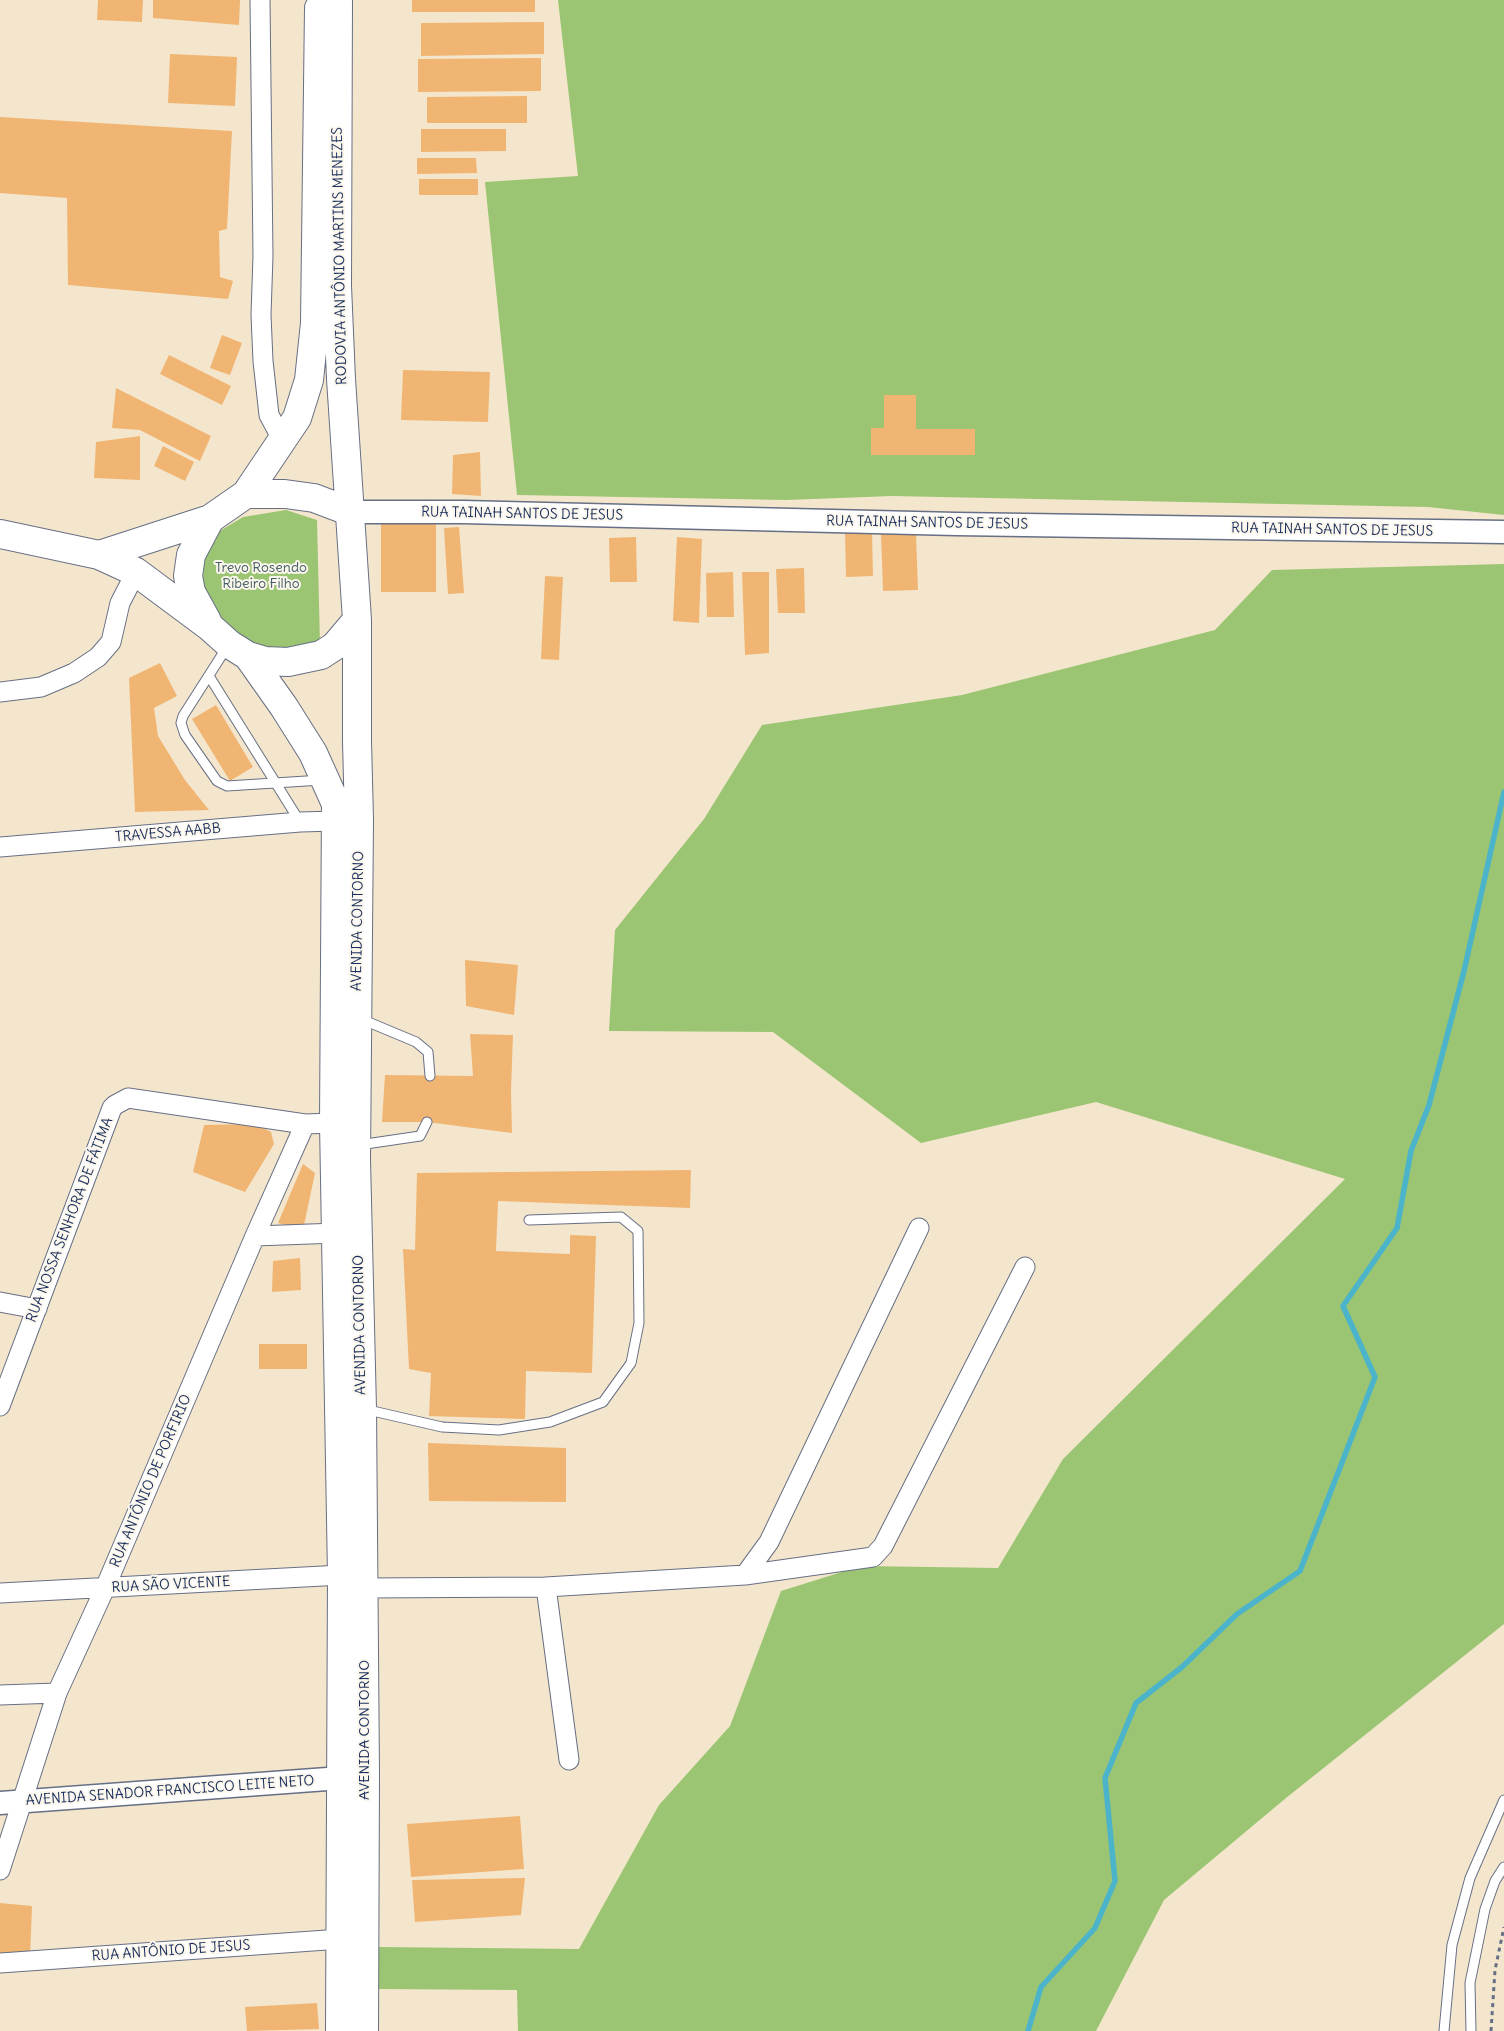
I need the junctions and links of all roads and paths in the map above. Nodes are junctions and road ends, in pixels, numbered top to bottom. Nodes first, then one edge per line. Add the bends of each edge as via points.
1 (260, 0) edge
2 (319, 0) edge
3 (338, 0) edge
4 (283, 441) junction
5 (246, 494) junction
6 (351, 512) junction
7 (210, 519) junction
8 (1504, 532) edge
9 (0, 534) edge
10 (99, 555) junction
11 (136, 572) junction
12 (357, 620) junction
13 (229, 642) junction
14 (209, 676) junction
15 (0, 692) edge
16 (324, 779) junction
17 (277, 784) junction
18 (336, 813) junction
19 (300, 822) junction
20 (0, 847) edge
21 (358, 1017) junction
22 (430, 1076) dead end
23 (334, 1122) junction
24 (427, 1122) dead end
25 (305, 1124) junction
26 (356, 1146) junction
27 (529, 1220) dead end
28 (919, 1228) dead end
29 (338, 1232) junction
30 (255, 1236) junction
31 (1025, 1267) dead end
32 (0, 1302) edge
33 (36, 1308) junction
34 (0, 1406) edge
35 (362, 1409) junction
36 (745, 1576) junction
37 (353, 1582) junction
38 (546, 1587) junction
39 (105, 1588) junction
40 (0, 1593) edge
41 (57, 1693) junction
42 (0, 1695) edge
43 (568, 1760) dead end
44 (341, 1778) junction
45 (1504, 1800) edge
46 (10, 1803) edge
47 (1504, 1867) edge
48 (0, 1870) edge
49 (1504, 1926) edge
50 (341, 1939) junction
51 (0, 1963) edge
52 (340, 2031) edge
53 (364, 2031) edge
54 (1444, 2031) edge
55 (1471, 2031) edge
56 (1491, 2031) edge

1 - 4 street via 261,315 269,415
2 - 4 main road, RODOVIA ANTÔNIO MARTINS MENEZES via 315,323 308,380 297,418
3 - 6 main road, RODOVIA ANTÔNIO MARTINS MENEZES via 337,286
4 - 5 main road, RODOVIA ANTÔNIO MARTINS MENEZES
5 - 6 main road via 314,498
5 - 7 main road
6 - 8 street, RUA TAINAH SANTOS DE JESUS
6 - 12 main road
7 - 10 main road
7 - 13 main road via 191,556 188,576 191,592
9 - 10 main road
10 - 11 main road
11 - 13 main road
11 - 15 street via 120,603 111,642 98,657 74,673 42,687
12 - 13 main road via 335,646 321,655 288,662 265,661
12 - 21 main road, AVENIDA CONTORNO
13 - 14 lane
13 - 16 main road via 298,729
14 - 17 lane
14 - 17 lane via 182,716 185,735 221,784
16 - 17 lane
16 - 18 main road
17 - 19 lane
18 - 19 street, TRAVESSA AABB
18 - 23 main road, AVENIDA CONTORNO
19 - 20 street, TRAVESSA AABB
21 - 22 lane via 416,1042 428,1052
21 - 26 main road, AVENIDA CONTORNO
23 - 25 street
23 - 29 main road, AVENIDA CONTORNO
24 - 26 lane via 420,1136
25 - 30 street, RUA ANTÔNIO DE PORFIRIO
25 - 33 street, RUA NOSSA SENHORA DE FÁTIMA via 128,1098 120,1101 112,1108
26 - 35 main road, AVENIDA CONTORNO
27 - 35 lane via 622,1217 638,1231 639,1323 631,1363 603,1402 550,1422 499,1430 442,1427
28 - 36 street via 768,1542
29 - 30 street
29 - 37 main road, AVENIDA CONTORNO
30 - 39 street, RUA ANTÔNIO DE PORFIRIO
31 - 36 street, RUA SÃO VICENTE via 878,1554 860,1560
32 - 33 street
33 - 34 street, RUA NOSSA SENHORA DE FÁTIMA
35 - 37 main road, AVENIDA CONTORNO
36 - 38 street, RUA SÃO VICENTE
37 - 38 street, RUA SÃO VICENTE
37 - 39 street, RUA SÃO VICENTE
37 - 44 main road, AVENIDA CONTORNO
37 - 53 main road, AVENIDA CONTORNO
38 - 43 street
39 - 40 street, RUA SÃO VICENTE
39 - 41 street, RUA ANTÔNIO DE PORFIRIO
41 - 42 street
41 - 46 street, RUA ANTÔNIO DE PORFIRIO
44 - 46 street, AVENIDA SENADOR FRANCISCO LEITE NETO
44 - 50 main road, AVENIDA CONTORNO
45 - 54 lane via 1470,1878 1452,1945
46 - 48 street, RUA ANTÔNIO DE PORFIRIO
47 - 55 lane via 1485,1909 1470,1983
49 - 56 path via 1495,1970
50 - 51 street, RUA ANTÔNIO DE JESUS
50 - 52 main road, AVENIDA CONTORNO

